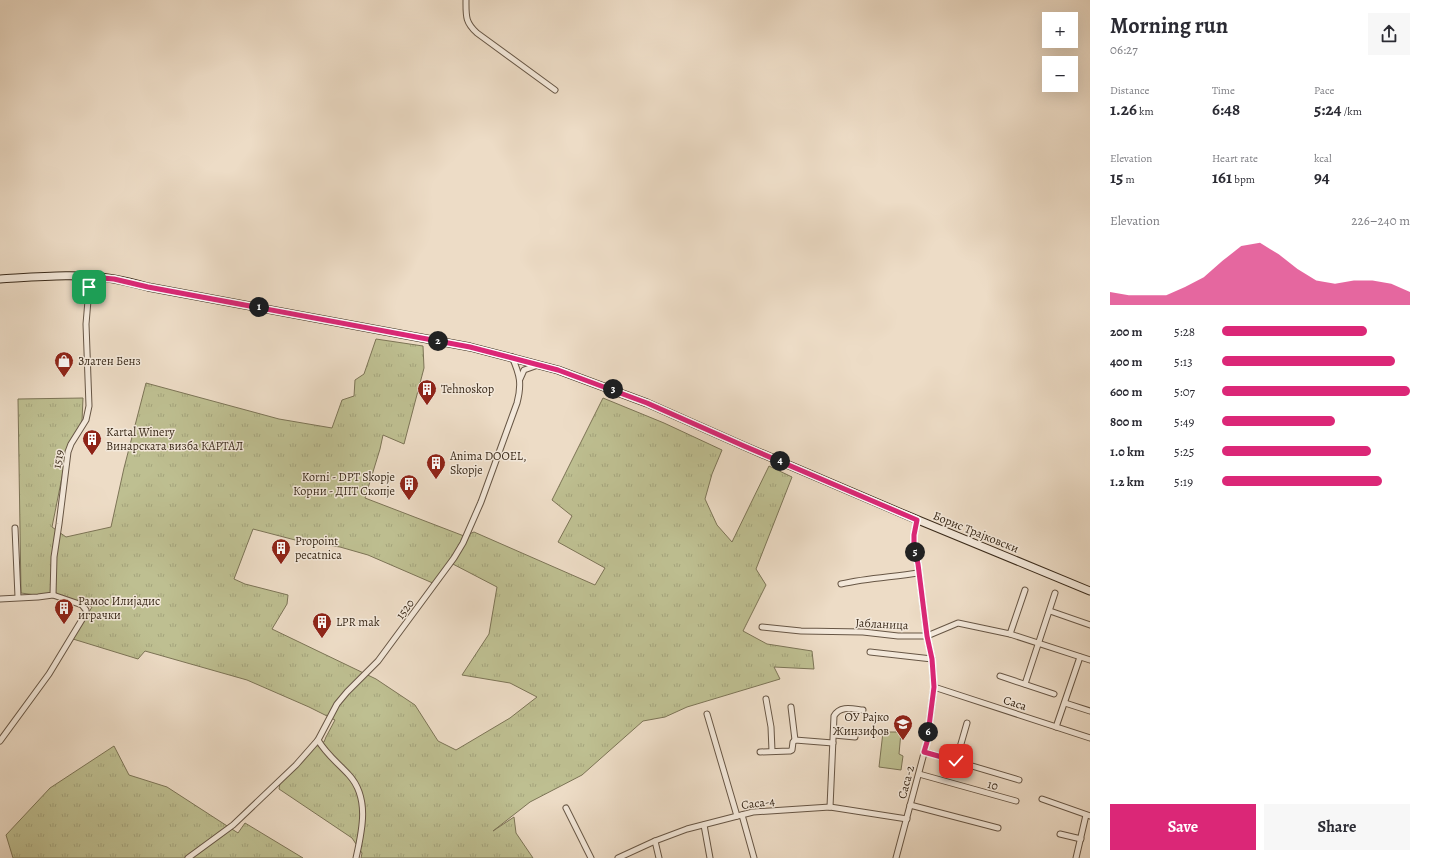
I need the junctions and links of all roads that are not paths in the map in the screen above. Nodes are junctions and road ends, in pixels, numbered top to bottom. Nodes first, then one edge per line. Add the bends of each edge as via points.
1 (466, 0) edge
2 (555, 90) dead end
3 (90, 277) junction
4 (0, 279) edge
5 (512, 357) junction
6 (540, 365) junction
7 (520, 380) junction
8 (917, 520) junction
9 (15, 528) dead end
10 (918, 573) junction
11 (841, 584) dead end
12 (1025, 590) dead end
13 (1090, 591) edge
14 (1055, 593) dead end
15 (53, 595) junction
16 (18, 597) junction
17 (0, 599) edge
18 (1050, 611) junction
19 (1090, 625) edge
20 (762, 627) dead end
21 (1010, 634) junction
22 (927, 636) junction
23 (1038, 644) junction
24 (870, 652) dead end
25 (1080, 657) junction
26 (932, 659) junction
27 (1090, 660) edge
28 (1000, 676) dead end
29 (1025, 684) junction
30 (934, 687) junction
31 (1054, 694) dead end
32 (766, 699) dead end
33 (1065, 703) junction
34 (791, 707) dead end
35 (863, 710) dead end
36 (1090, 711) edge
37 (707, 714) dead end
38 (967, 723) dead end
39 (1056, 727) junction
40 (834, 735) junction
41 (856, 737) dead end
42 (1090, 738) edge
43 (318, 740) junction
44 (795, 740) junction
45 (0, 741) edge
46 (833, 743) junction
47 (760, 752) dead end
48 (772, 752) junction
49 (924, 752) junction
50 (956, 761) junction
51 (919, 774) junction
52 (1019, 780) dead end
53 (1042, 799) dead end
54 (1016, 802) dead end
55 (910, 805) junction
56 (830, 807) junction
57 (566, 808) dead end
58 (740, 815) junction
59 (1088, 815) edge
60 (907, 820) junction
61 (704, 825) junction
62 (998, 828) dead end
63 (1060, 834) dead end
64 (1081, 839) junction
65 (654, 841) junction
66 (188, 858) edge
67 (356, 858) edge
68 (591, 858) edge
69 (618, 858) edge
70 (660, 858) edge
71 (710, 858) edge
72 (754, 858) edge
73 (896, 858) edge
74 (1076, 858) edge

1 - 2 street via 470,26
3 - 4 main road, Борис Трајковски
3 - 5 main road, Борис Трајковски via 114,279 436,340
3 - 15 street, 1519 via 86,324 88,406 86,420 68,452 54,557
5 - 6 main road, Борис Трајковски
5 - 7 street, 1520
6 - 7 street via 524,370
6 - 8 main road, Борис Трајковски via 647,403
7 - 43 street, 1520 via 520,392 513,415 463,543 378,661 336,704
8 - 10 street, Саса-2 via 914,541
8 - 13 main road, Борис Трајковски
9 - 16 street
10 - 11 street
10 - 22 street, Саса-2
12 - 21 street
14 - 18 street
15 - 16 street
15 - 45 street via 82,605 86,613 49,674
16 - 17 street
18 - 19 street
18 - 23 street
20 - 22 street, Јабланица
21 - 22 street, Јабланица via 958,623
21 - 23 street, Јабланица
22 - 26 street, Саса-2
23 - 25 street, Јабланица
23 - 29 street
24 - 26 street
25 - 27 street, Јабланица
25 - 33 street
26 - 30 street, Саса-2
28 - 29 street
29 - 31 street
30 - 39 street, Саса
30 - 49 street, Саса-2
32 - 48 street via 772,727
33 - 36 street
33 - 39 street
34 - 44 street
35 - 40 street via 843,708 836,711
37 - 58 street
38 - 50 street
39 - 42 street, Саса
40 - 41 street
40 - 46 street
43 - 66 street, 1520 via 296,765 233,825
43 - 67 street via 330,757 350,776 362,799 360,842
44 - 46 street
44 - 48 street via 792,742 791,751
46 - 56 street
47 - 48 street
49 - 50 street
49 - 51 street, Саса-2
50 - 52 street
51 - 54 street, 10
51 - 55 street, Саса-2
53 - 59 street
55 - 60 street, Саса-2
55 - 62 street
56 - 58 street, Саса-4
56 - 60 street, Саса-4
57 - 68 street
58 - 61 street, Саса-4
58 - 72 street
59 - 64 street
60 - 73 street, Саса-2
61 - 65 street, Саса-4
61 - 71 street
63 - 64 street
64 - 74 street
65 - 69 street, Саса-4
65 - 70 street

